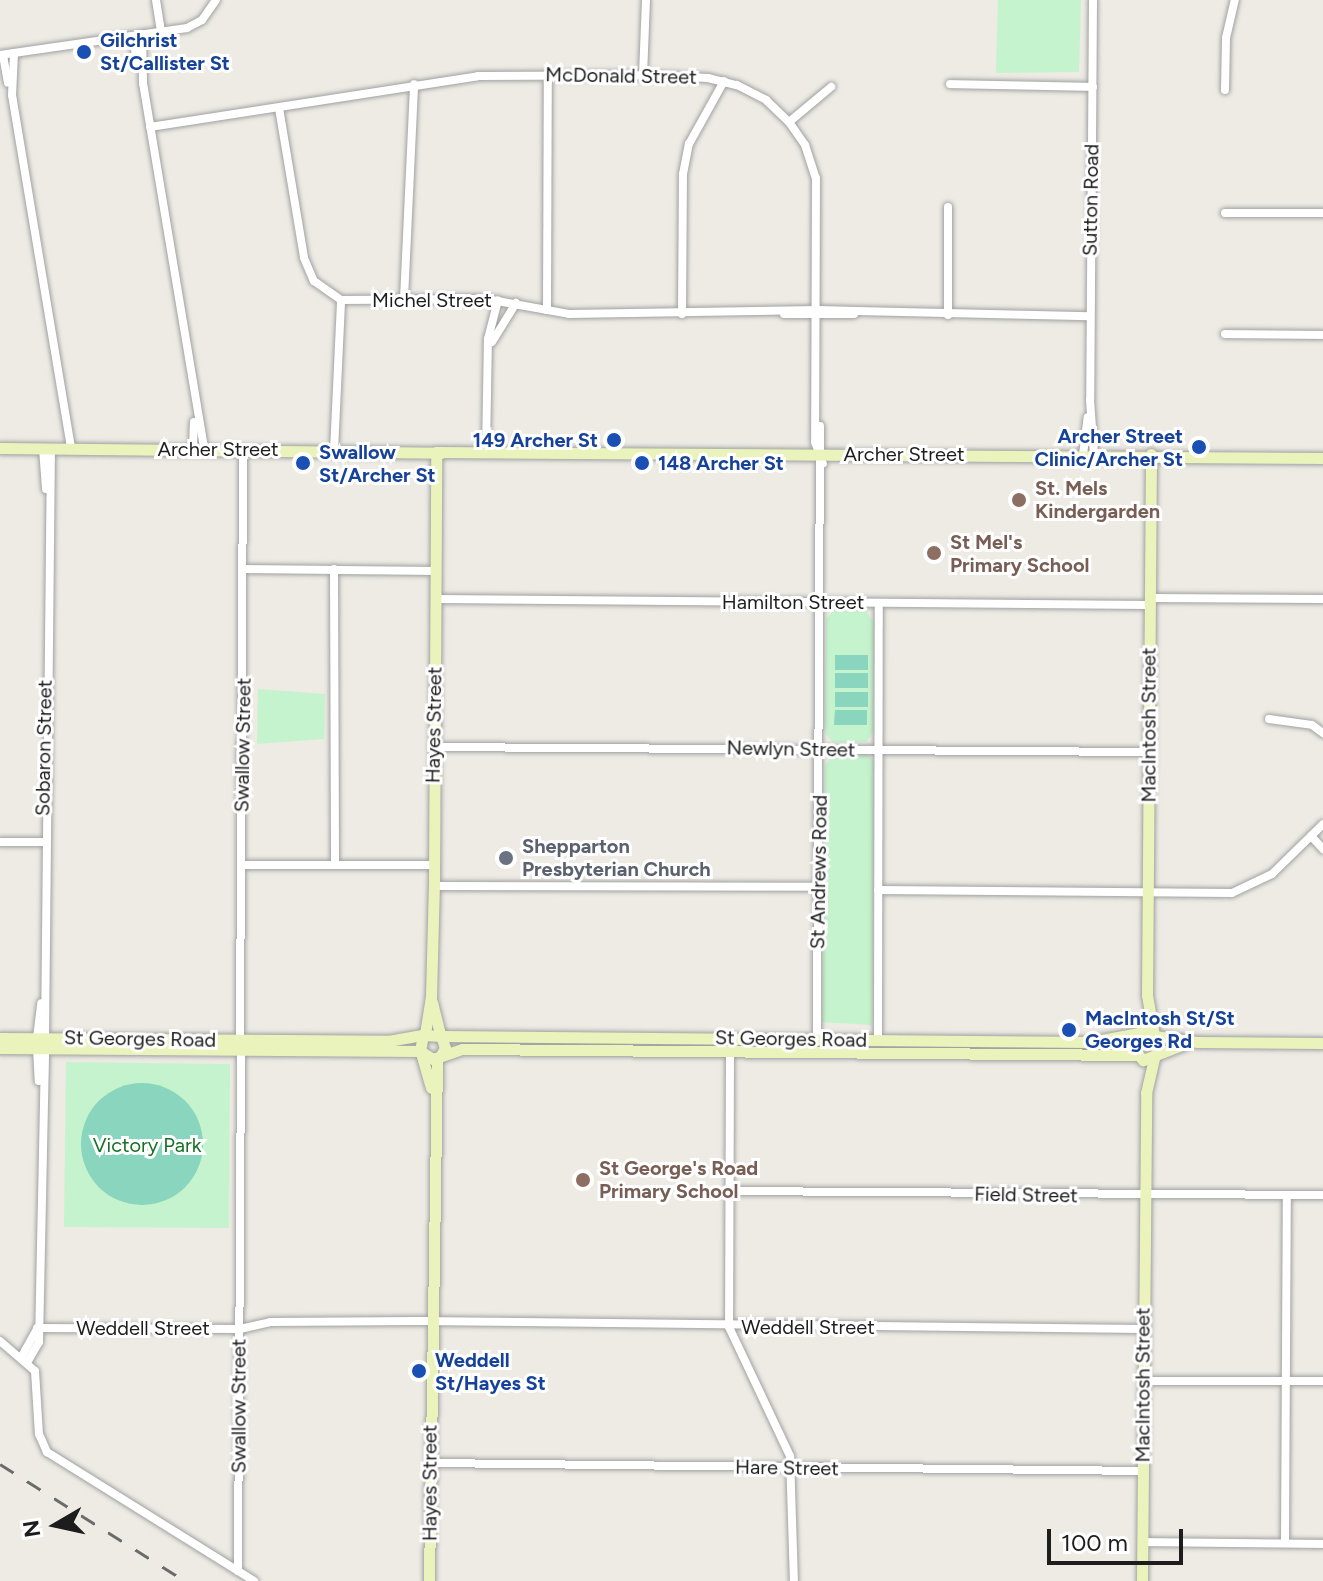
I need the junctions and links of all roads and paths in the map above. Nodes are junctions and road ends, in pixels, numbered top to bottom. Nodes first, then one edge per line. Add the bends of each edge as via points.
1 (156, 0) edge
2 (216, 0) edge
3 (646, 0) edge
4 (1093, 0) edge
5 (1235, 0) edge
6 (161, 31) junction
7 (138, 36) junction
8 (14, 53) junction
9 (2, 55) edge
10 (548, 74) junction
11 (643, 75) junction
12 (724, 81) junction
13 (414, 84) junction
14 (950, 84) dead end
15 (831, 87) dead end
16 (1093, 87) junction
17 (1225, 90) dead end
18 (12, 95) junction
19 (279, 108) junction
20 (789, 122) junction
21 (150, 127) junction
22 (948, 207) dead end
23 (1225, 213) dead end
24 (1323, 213) edge
25 (404, 299) junction
26 (341, 300) junction
27 (498, 300) junction
28 (516, 303) junction
29 (547, 310) junction
30 (682, 314) junction
31 (818, 314) junction
32 (948, 315) junction
33 (1090, 316) junction
34 (1225, 334) dead end
35 (1323, 335) edge
36 (487, 349) junction
37 (0, 448) edge
38 (57, 448) junction
39 (199, 449) junction
40 (243, 449) junction
41 (334, 451) junction
42 (486, 451) junction
43 (436, 452) junction
44 (1089, 454) junction
45 (1151, 454) junction
46 (821, 457) junction
47 (1323, 458) edge
48 (245, 569) junction
49 (334, 569) junction
50 (435, 571) junction
51 (436, 599) junction
52 (1323, 599) edge
53 (1150, 601) junction
54 (820, 603) junction
55 (879, 603) junction
56 (1269, 719) dead end
57 (1323, 733) edge
58 (433, 747) junction
59 (820, 748) junction
60 (879, 750) junction
61 (1149, 752) junction
62 (1323, 824) edge
63 (1311, 836) junction
64 (0, 842) edge
65 (43, 842) junction
66 (1323, 849) edge
67 (241, 865) junction
68 (335, 865) junction
69 (434, 865) junction
70 (434, 886) junction
71 (820, 887) junction
72 (878, 890) junction
73 (1148, 895) junction
74 (1147, 995) junction
75 (431, 997) junction
76 (1139, 1033) junction
77 (424, 1035) junction
78 (440, 1035) junction
79 (1155, 1036) junction
80 (583, 1037) junction
81 (0, 1038) edge
82 (730, 1039) junction
83 (878, 1040) junction
84 (1197, 1042) junction
85 (41, 1043) junction
86 (469, 1043) junction
87 (499, 1043) junction
88 (1323, 1043) edge
89 (809, 1044) junction
90 (240, 1045) junction
91 (391, 1046) junction
92 (0, 1048) edge
93 (1020, 1048) junction
94 (583, 1050) junction
95 (421, 1052) junction
96 (730, 1052) junction
97 (878, 1053) junction
98 (439, 1056) junction
99 (1135, 1056) junction
100 (1155, 1056) junction
101 (1146, 1093) junction
102 (433, 1097) junction
103 (729, 1191) junction
104 (1323, 1195) edge
105 (1145, 1196) junction
106 (1287, 1196) junction
107 (432, 1324) junction
108 (729, 1327) junction
109 (37, 1328) junction
110 (240, 1329) junction
111 (1144, 1329) junction
112 (0, 1341) edge
113 (25, 1358) junction
114 (1143, 1381) junction
115 (1286, 1381) junction
116 (1323, 1381) edge
117 (430, 1463) junction
118 (792, 1468) junction
119 (1143, 1471) junction
120 (1142, 1542) junction
121 (1285, 1543) junction
122 (1323, 1544) edge
123 (238, 1571) junction
124 (254, 1581) edge
125 (429, 1581) edge
126 (794, 1581) edge
127 (1142, 1581) edge

1 - 6 street
2 - 6 street via 202,20
3 - 11 street
4 - 16 street, Sutton Road
5 - 17 street via 1226,38
6 - 7 street
7 - 8 street
7 - 21 street
8 - 9 street
8 - 18 street
9 - 18 street
10 - 11 street, McDonald Street
10 - 13 street, McDonald Street
10 - 29 street
11 - 12 street, McDonald Street
12 - 20 street, McDonald Street via 766,100
12 - 30 street via 689,144 683,174
13 - 19 street, McDonald Street
13 - 25 street
14 - 16 street
15 - 20 street
16 - 33 street, Sutton Road
18 - 38 street, Sobaron Street via 61,398
19 - 21 street, McDonald Street
19 - 26 street via 304,258 314,281
20 - 31 street, McDonald Street via 805,145 816,178
21 - 39 street
22 - 32 street
23 - 24 street
25 - 26 street, Michel Street
25 - 27 street, Michel Street
26 - 41 street
27 - 28 street, Michel Street
27 - 36 street
28 - 29 street, Michel Street
28 - 36 street
29 - 30 street, Michel Street
30 - 31 street, Michel Street
31 - 32 street, Michel Street
31 - 46 street, McDonald Street
32 - 33 street, Michel Street
33 - 44 street, Sutton Road
34 - 35 street
36 - 42 street
37 - 38 street, Archer Street
38 - 39 street, Archer Street
38 - 65 street, Sobaron Street via 47,498
39 - 40 street, Archer Street
40 - 41 street, Archer Street
40 - 48 street, Swallow Street
41 - 43 street, Archer Street
42 - 43 street, Archer Street
42 - 46 street, Archer Street
43 - 50 street, Hayes Street
44 - 45 street, Archer Street
44 - 46 street, Archer Street
45 - 47 street, Archer Street
45 - 53 street, MacIntosh Street
46 - 54 street, St Andrews Road
48 - 49 street
48 - 67 street, Swallow Street
49 - 50 street
49 - 68 street
50 - 51 street, Hayes Street
51 - 54 street, Hamilton Street
51 - 58 street, Hayes Street
52 - 53 street, Hamilton Street
53 - 55 street, Hamilton Street
53 - 61 street, MacIntosh Street
54 - 55 street, Hamilton Street
54 - 59 street, St Andrews Road
55 - 60 street
56 - 57 street via 1312,725
58 - 59 street, Newlyn Street
58 - 69 street, Hayes Street
59 - 60 street, Newlyn Street
59 - 71 street, St Andrews Road
60 - 61 street, Newlyn Street
60 - 72 street
61 - 73 street, MacIntosh Street
62 - 63 street
63 - 66 street
63 - 73 street via 1251,888
64 - 65 street
65 - 85 street, Sobaron Street
67 - 68 street
67 - 90 street, Swallow Street
68 - 69 street
69 - 70 street, Hayes Street
70 - 71 street
70 - 75 street, Hayes Street
71 - 89 street, St Andrews Road
72 - 73 street
72 - 83 street
73 - 74 street, MacIntosh Street
74 - 76 street, MacIntosh Street
74 - 79 street, MacIntosh Street
75 - 77 street, Hayes Street
75 - 78 street, Hayes Street
76 - 79 street, St Georges Road
76 - 93 street, St Georges Road
76 - 99 street, MacIntosh Street via 1131,1043
77 - 78 street, St Georges Road
77 - 91 street, St Georges Road
77 - 95 street, Hayes Street
78 - 86 street, St Georges Road
78 - 98 street, Hayes Street via 445,1048
79 - 84 street
79 - 100 street, MacIntosh Street
80 - 82 street, St Georges Road
80 - 87 street, St Georges Road
80 - 94 street
81 - 85 street, St Georges Road
82 - 89 street, St Georges Road
82 - 96 street
83 - 89 street, St Georges Road
83 - 93 street, St Georges Road
83 - 97 street
84 - 88 street
84 - 100 street via 1166,1047
85 - 90 street, St Georges Road
85 - 92 street, St Georges Road
85 - 109 street, Sobaron Street
86 - 87 street, St Georges Road
86 - 98 street, St Georges Road
87 - 94 street, St Georges Road
89 - 96 street, St Georges Road
89 - 97 street, St Georges Road
90 - 91 street, St Georges Road
90 - 110 street, Swallow Street
91 - 95 street, St Georges Road
93 - 97 street, St Georges Road
93 - 99 street, St Georges Road
94 - 96 street, St Georges Road
95 - 98 street, St Georges Road
95 - 102 street, Hayes Street
96 - 103 street
98 - 102 street, Hayes Street
99 - 100 street, St Georges Road
99 - 101 street, MacIntosh Street
100 - 101 street, MacIntosh Street
101 - 105 street, MacIntosh Street
102 - 107 street, Hayes Street
103 - 105 street, Field Street
103 - 108 street
104 - 106 street, Field Street
105 - 106 street, Field Street
105 - 111 street, MacIntosh Street
106 - 115 street
107 - 108 street, Weddell Street
107 - 110 street, Weddell Street via 270,1322
107 - 117 street, Hayes Street
108 - 111 street, Weddell Street
108 - 118 street
109 - 110 street, Weddell Street
109 - 113 street, Sobaron Street via 39,1342
110 - 123 street, Swallow Street
111 - 114 street, MacIntosh Street
112 - 113 street
113 - 123 street via 36,1377 40,1441 47,1452
114 - 115 street
114 - 119 street, MacIntosh Street
115 - 116 street
115 - 121 street
117 - 118 street, Hare Street
117 - 125 street, Hayes Street
118 - 119 street, Hare Street
118 - 126 street
119 - 120 street, MacIntosh Street
120 - 121 street
120 - 127 street, MacIntosh Street
121 - 122 street
123 - 124 street

